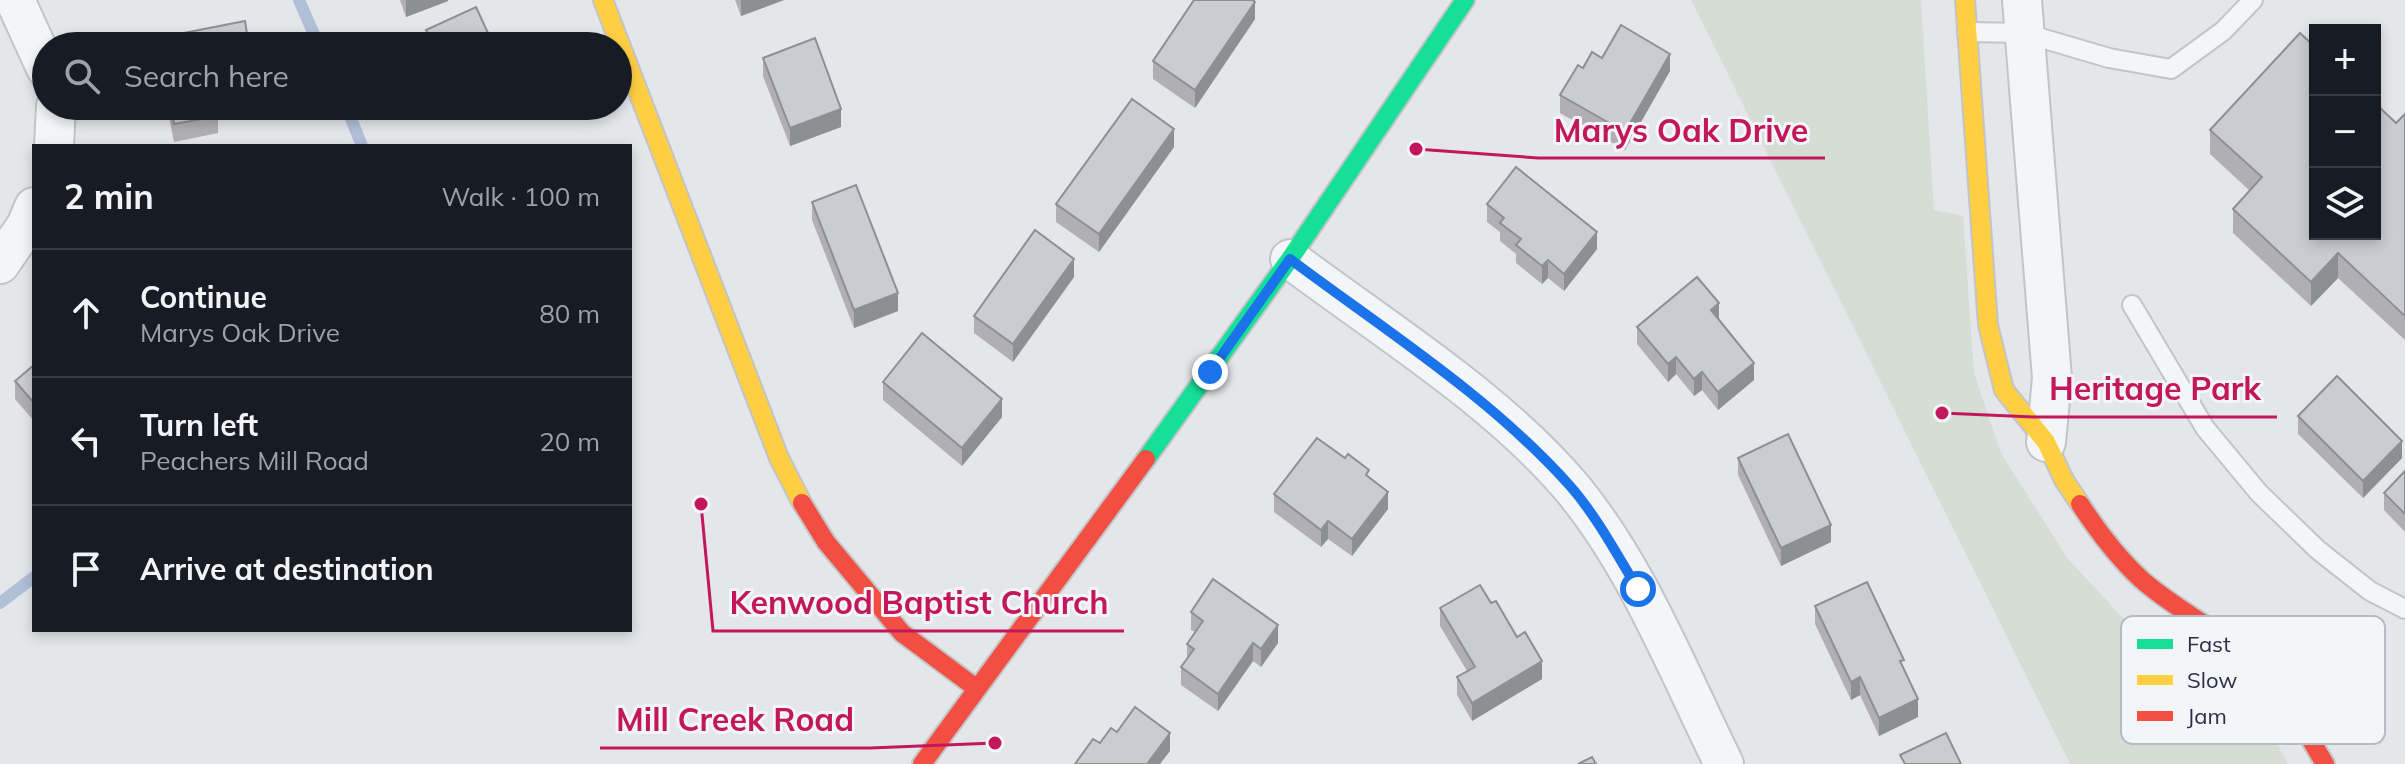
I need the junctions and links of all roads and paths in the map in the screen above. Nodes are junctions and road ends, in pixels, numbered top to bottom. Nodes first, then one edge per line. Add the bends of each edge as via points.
1 (15, 0) edge
2 (603, 0) edge
3 (1465, 0) edge
4 (1965, 0) edge
5 (2253, 0) edge
6 (2023, 16) edge
7 (615, 32) edge
8 (1967, 32) junction
9 (32, 37) edge
10 (632, 75) edge
11 (55, 120) edge
12 (54, 144) edge
13 (32, 212) edge
14 (1290, 259) junction
15 (0, 264) edge
16 (2132, 305) dead end
17 (2046, 442) junction
18 (2405, 609) edge
19 (2194, 616) edge
20 (976, 688) junction
21 (2313, 744) edge
22 (922, 764) edge
23 (1724, 764) edge
24 (2325, 764) edge

1 - 9 street
2 - 7 street
3 - 14 street
4 - 8 street
5 - 6 lane via 2223,31 2171,69 2109,58
6 - 8 lane
6 - 17 street via 2052,378
8 - 17 street via 1988,325 2004,390
10 - 20 street via 779,458 801,502 826,542 902,633
11 - 12 street
13 - 15 street
14 - 20 street
14 - 23 street via 1477,397 1572,489 1638,589
16 - 18 lane via 2205,428 2259,493 2318,550 2370,591
17 - 19 street via 2097,530 2142,580
20 - 22 street
21 - 24 street

